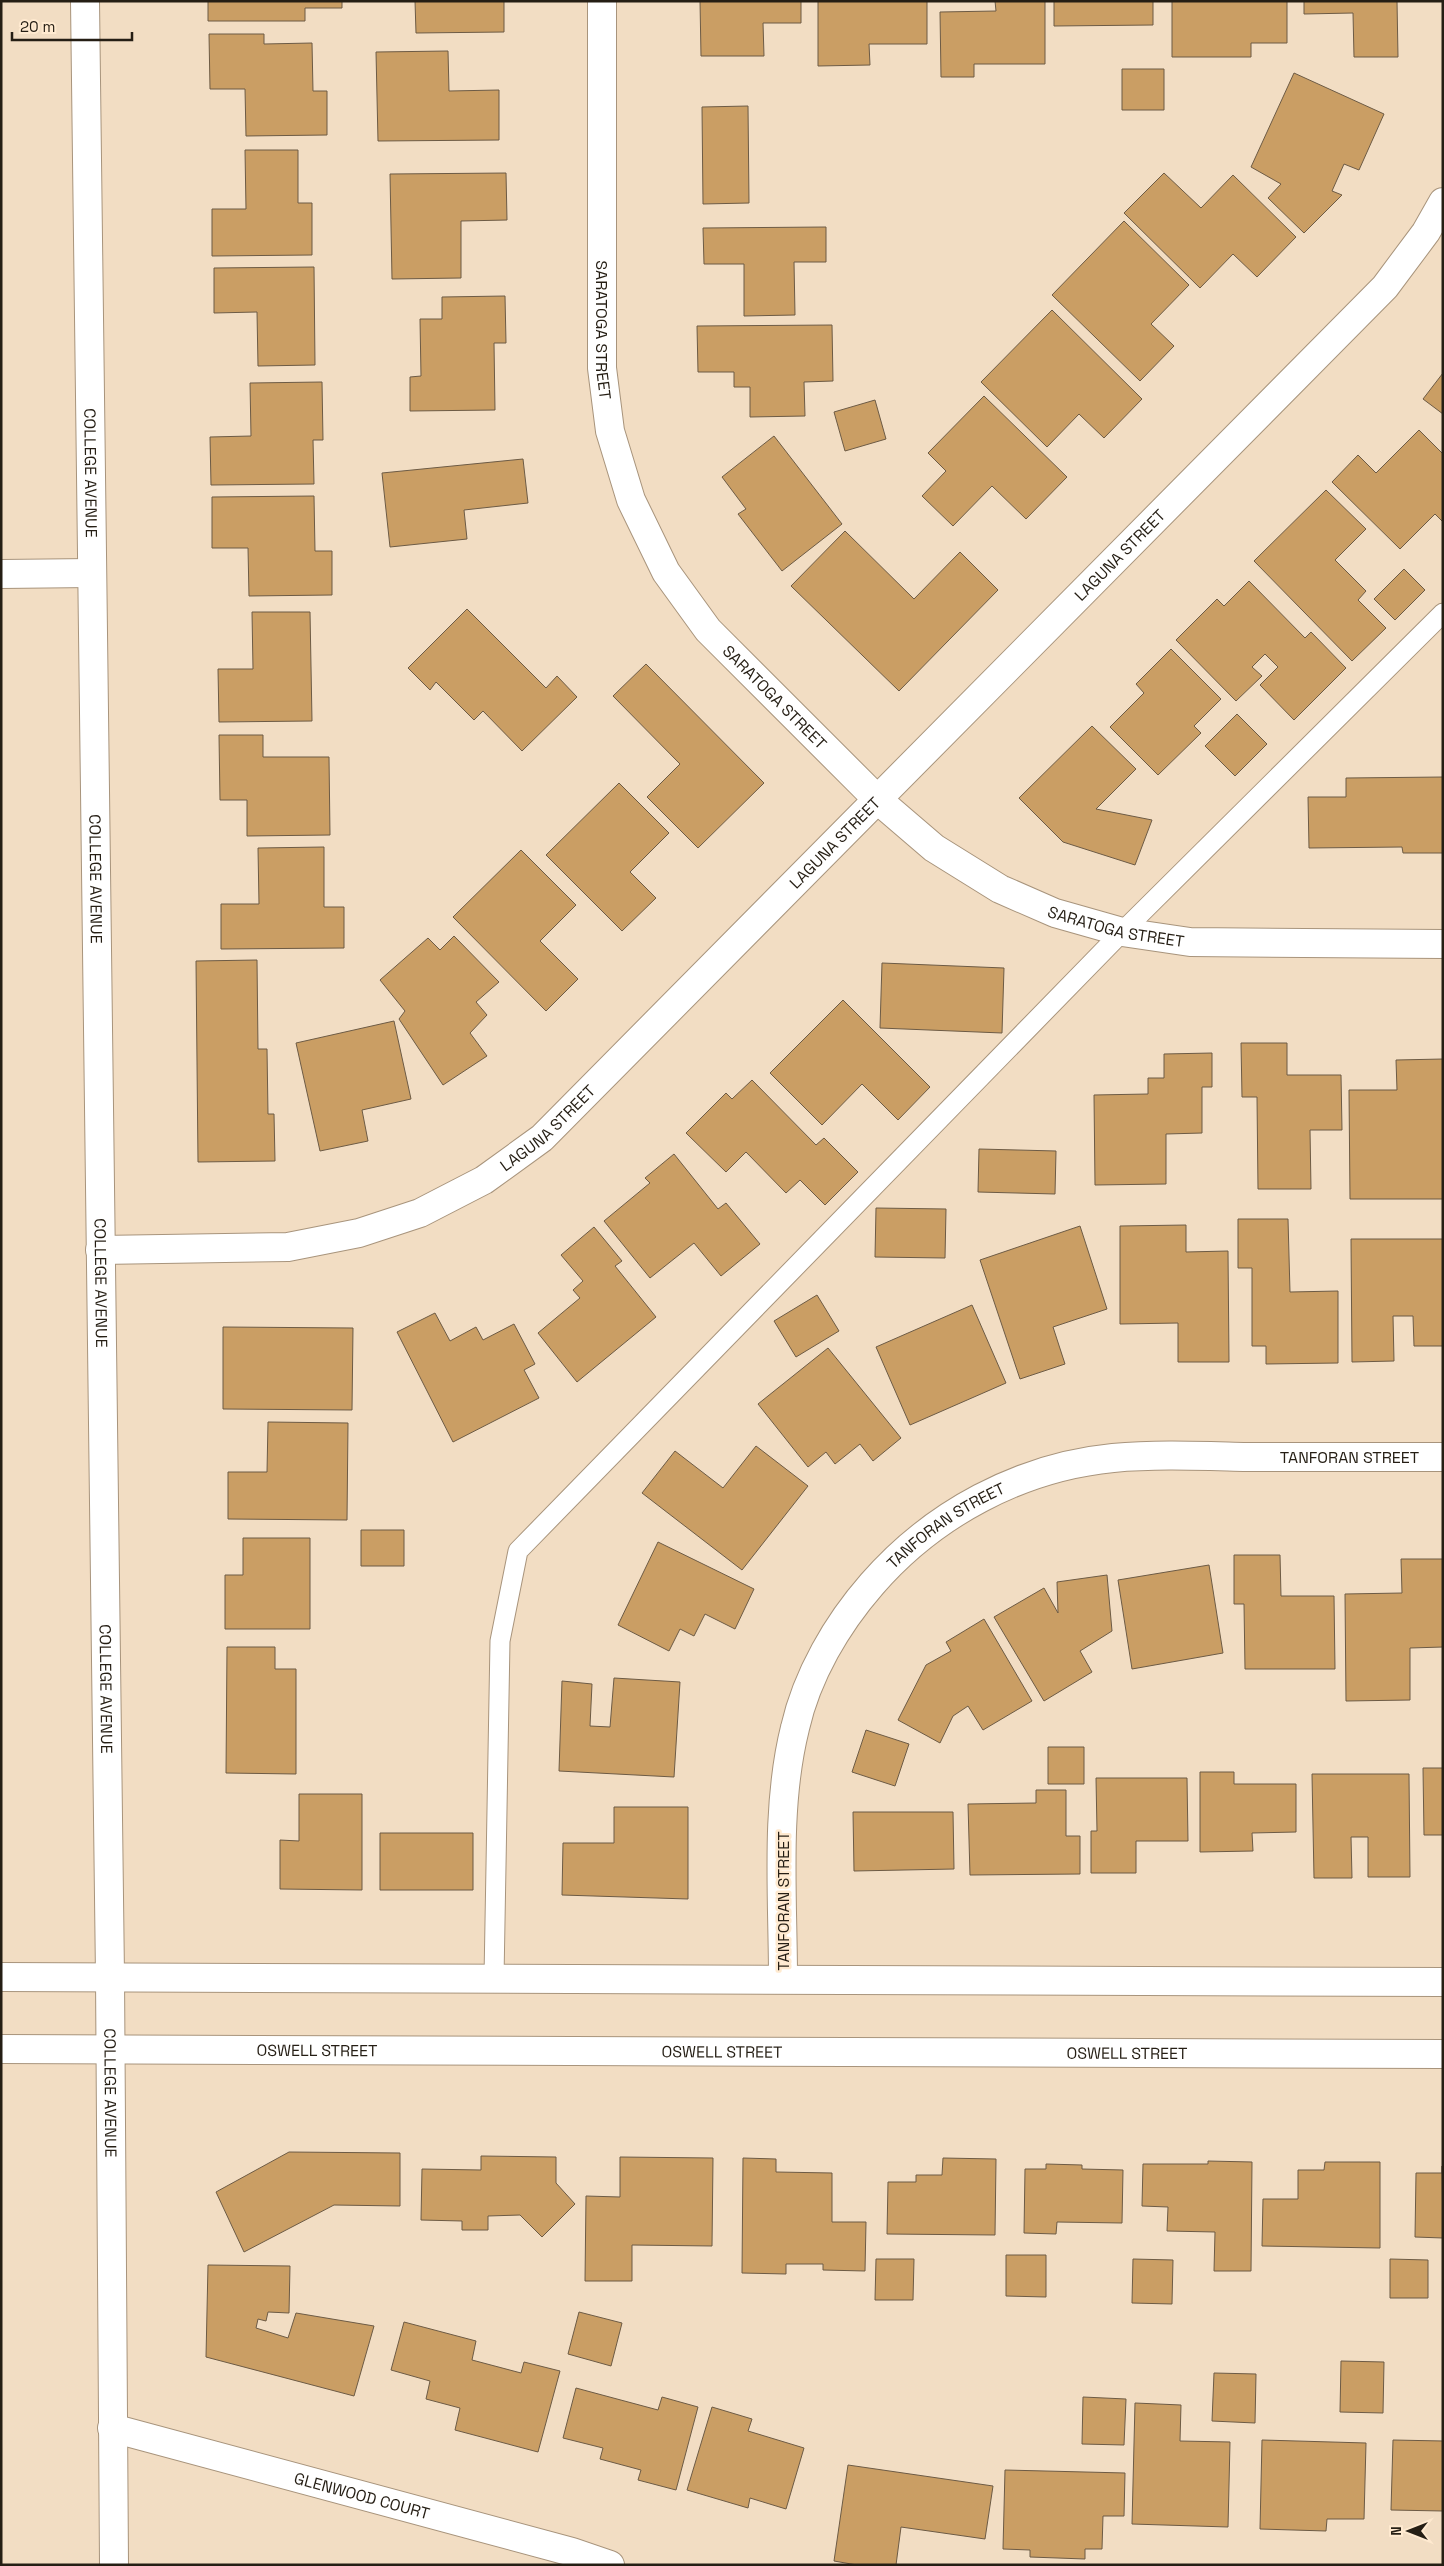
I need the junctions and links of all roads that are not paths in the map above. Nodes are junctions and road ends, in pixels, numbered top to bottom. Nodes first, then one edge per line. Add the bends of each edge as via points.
1 (85, 1) edge
2 (602, 1) edge
3 (1443, 202) edge
4 (92, 573) junction
5 (1, 574) edge
6 (1443, 612) edge
7 (878, 800) junction
8 (1122, 932) junction
9 (1443, 944) edge
10 (100, 1250) junction
11 (1443, 1457) edge
12 (110, 1976) junction
13 (1, 1977) edge
14 (494, 1978) junction
15 (783, 1979) junction
16 (1443, 1982) edge
17 (110, 2048) junction
18 (1, 2049) edge
19 (1443, 2054) edge
20 (112, 2428) junction
21 (114, 2565) edge
22 (610, 2565) edge

1 - 4 street, COLLEGE AVENUE
2 - 7 street, SARATOGA STREET via 602,368 610,431 631,500 666,572 708,630
3 - 7 street, LAGUNA STREET via 1426,232 1385,287
4 - 5 street
4 - 10 street, COLLEGE AVENUE
6 - 8 lane
7 - 8 street, SARATOGA STREET via 934,848 1000,889 1055,913
7 - 10 street, LAGUNA STREET via 542,1138 484,1180 420,1213 359,1233 288,1246
8 - 9 street, SARATOGA STREET via 1190,942
8 - 14 lane via 518,1551 500,1641
10 - 12 street, COLLEGE AVENUE
11 - 15 street, TANFORAN STREET via 1112,1458 1055,1468 1001,1487 938,1524 895,1558 853,1606 817,1666 795,1726 784,1789
12 - 13 street
12 - 14 street
12 - 17 street, COLLEGE AVENUE
14 - 15 street
15 - 16 street
17 - 18 street, OSWELL STREET
17 - 19 street, OSWELL STREET
17 - 20 street, COLLEGE AVENUE
20 - 21 street, COLLEGE AVENUE
20 - 22 street, GLENWOOD COURT

